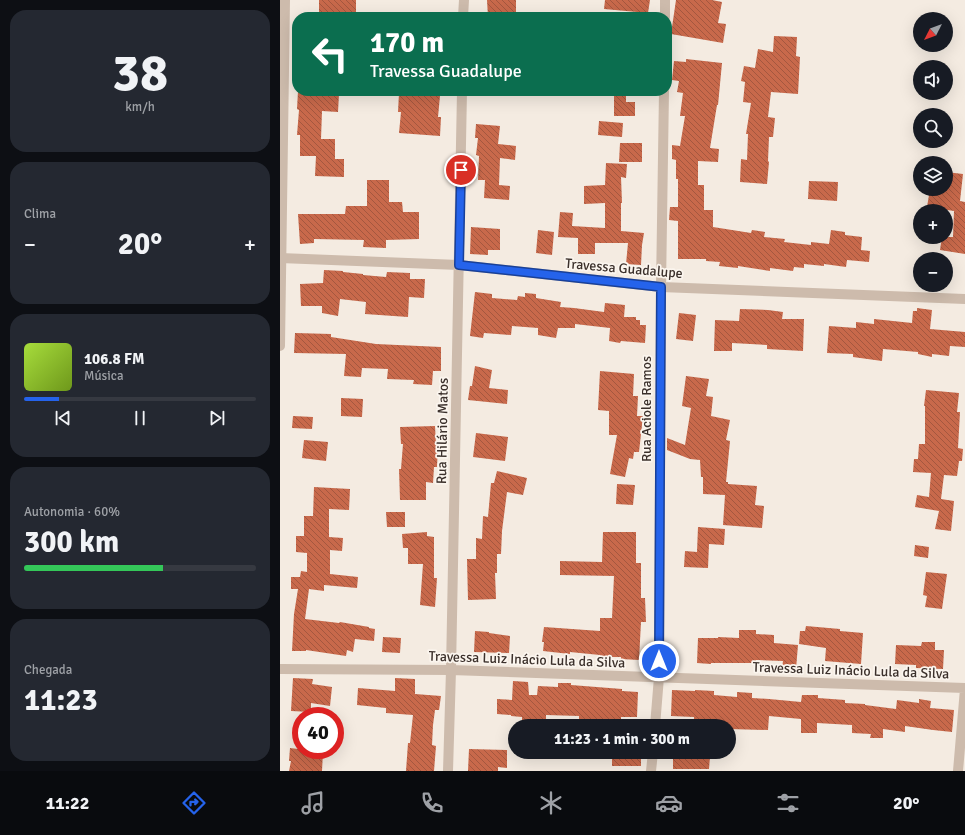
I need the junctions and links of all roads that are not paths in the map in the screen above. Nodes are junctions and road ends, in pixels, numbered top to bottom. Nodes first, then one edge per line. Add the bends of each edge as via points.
1 (285, 0) edge
2 (464, 0) edge
3 (665, 0) edge
4 (464, 12) edge
5 (665, 12) edge
6 (462, 96) edge
7 (664, 96) edge
8 (281, 258) edge
9 (459, 265) junction
10 (661, 287) junction
11 (965, 299) edge
12 (280, 346) edge
13 (280, 669) edge
14 (451, 670) junction
15 (659, 677) junction
16 (965, 688) edge
17 (656, 719) edge
18 (652, 759) edge
19 (448, 771) edge
20 (651, 771) edge
21 (958, 771) edge

1 - 8 street
2 - 4 street
3 - 5 street
6 - 9 street, Rua Hilário Matos
7 - 10 street, Rua Aciole Ramos
8 - 9 street, Travessa Guadalupe
8 - 12 street
9 - 10 street, Travessa Guadalupe
9 - 14 street, Rua Hilário Matos
10 - 11 street, Travessa Guadalupe
10 - 15 street, Rua Aciole Ramos
13 - 14 street, Travessa Luiz Inácio Lula da Silva
14 - 15 street, Travessa Luiz Inácio Lula da Silva
14 - 19 street, Rua Hilário Matos
15 - 16 street, Travessa Luiz Inácio Lula da Silva
15 - 17 street, Rua Aciole Ramos
16 - 21 street
18 - 20 street

